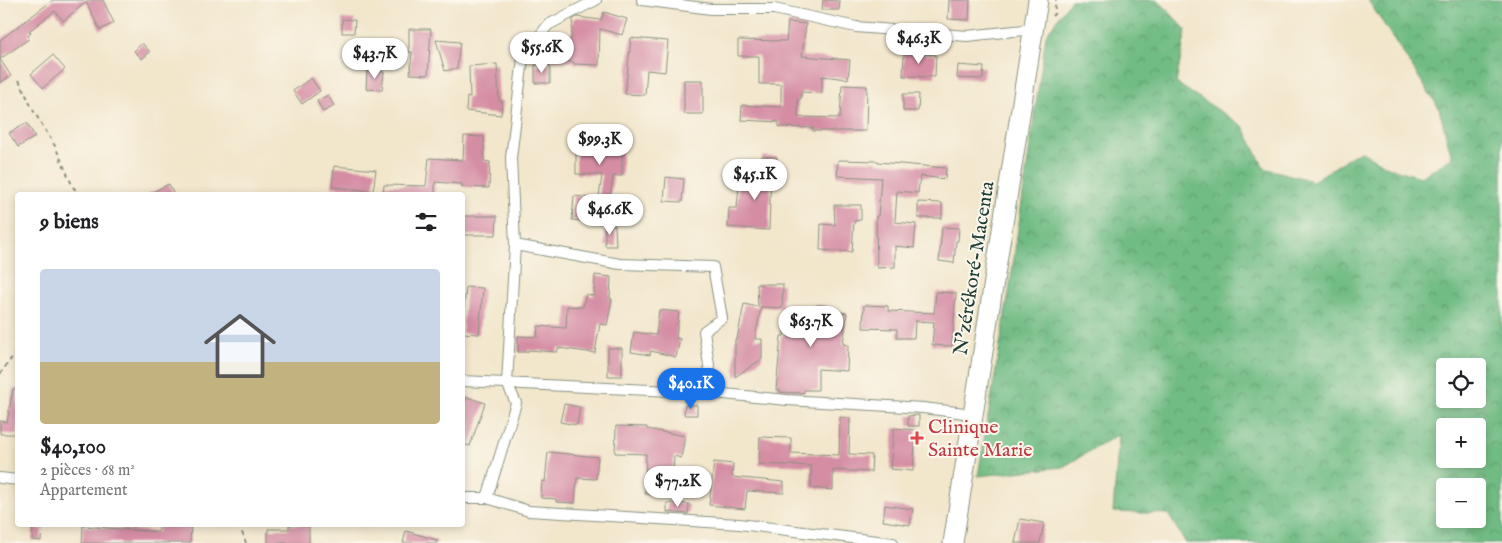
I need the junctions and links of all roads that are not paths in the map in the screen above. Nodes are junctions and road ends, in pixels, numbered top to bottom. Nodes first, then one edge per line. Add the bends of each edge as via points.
1 (596, 0) edge
2 (642, 0) edge
3 (1038, 0) edge
4 (1034, 29) junction
5 (515, 245) junction
6 (465, 381) edge
7 (507, 383) junction
8 (713, 393) junction
9 (973, 414) junction
10 (0, 478) edge
11 (15, 480) edge
12 (465, 498) edge
13 (487, 498) junction
14 (893, 543) edge
15 (953, 543) edge

1 - 5 street via 548,26 523,58 511,158
2 - 4 street via 711,9 774,9 856,27 967,36
3 - 4 highway, N'zérékoré-Macenta
4 - 9 highway, N'zérékoré-Macenta
5 - 7 street
5 - 8 street via 620,264 713,267 722,318 704,331
6 - 7 street
7 - 8 street
7 - 13 street via 516,403
8 - 9 street
9 - 15 highway, N'zérékoré-Macenta
10 - 11 street
12 - 13 street
13 - 14 street via 529,511 739,524

